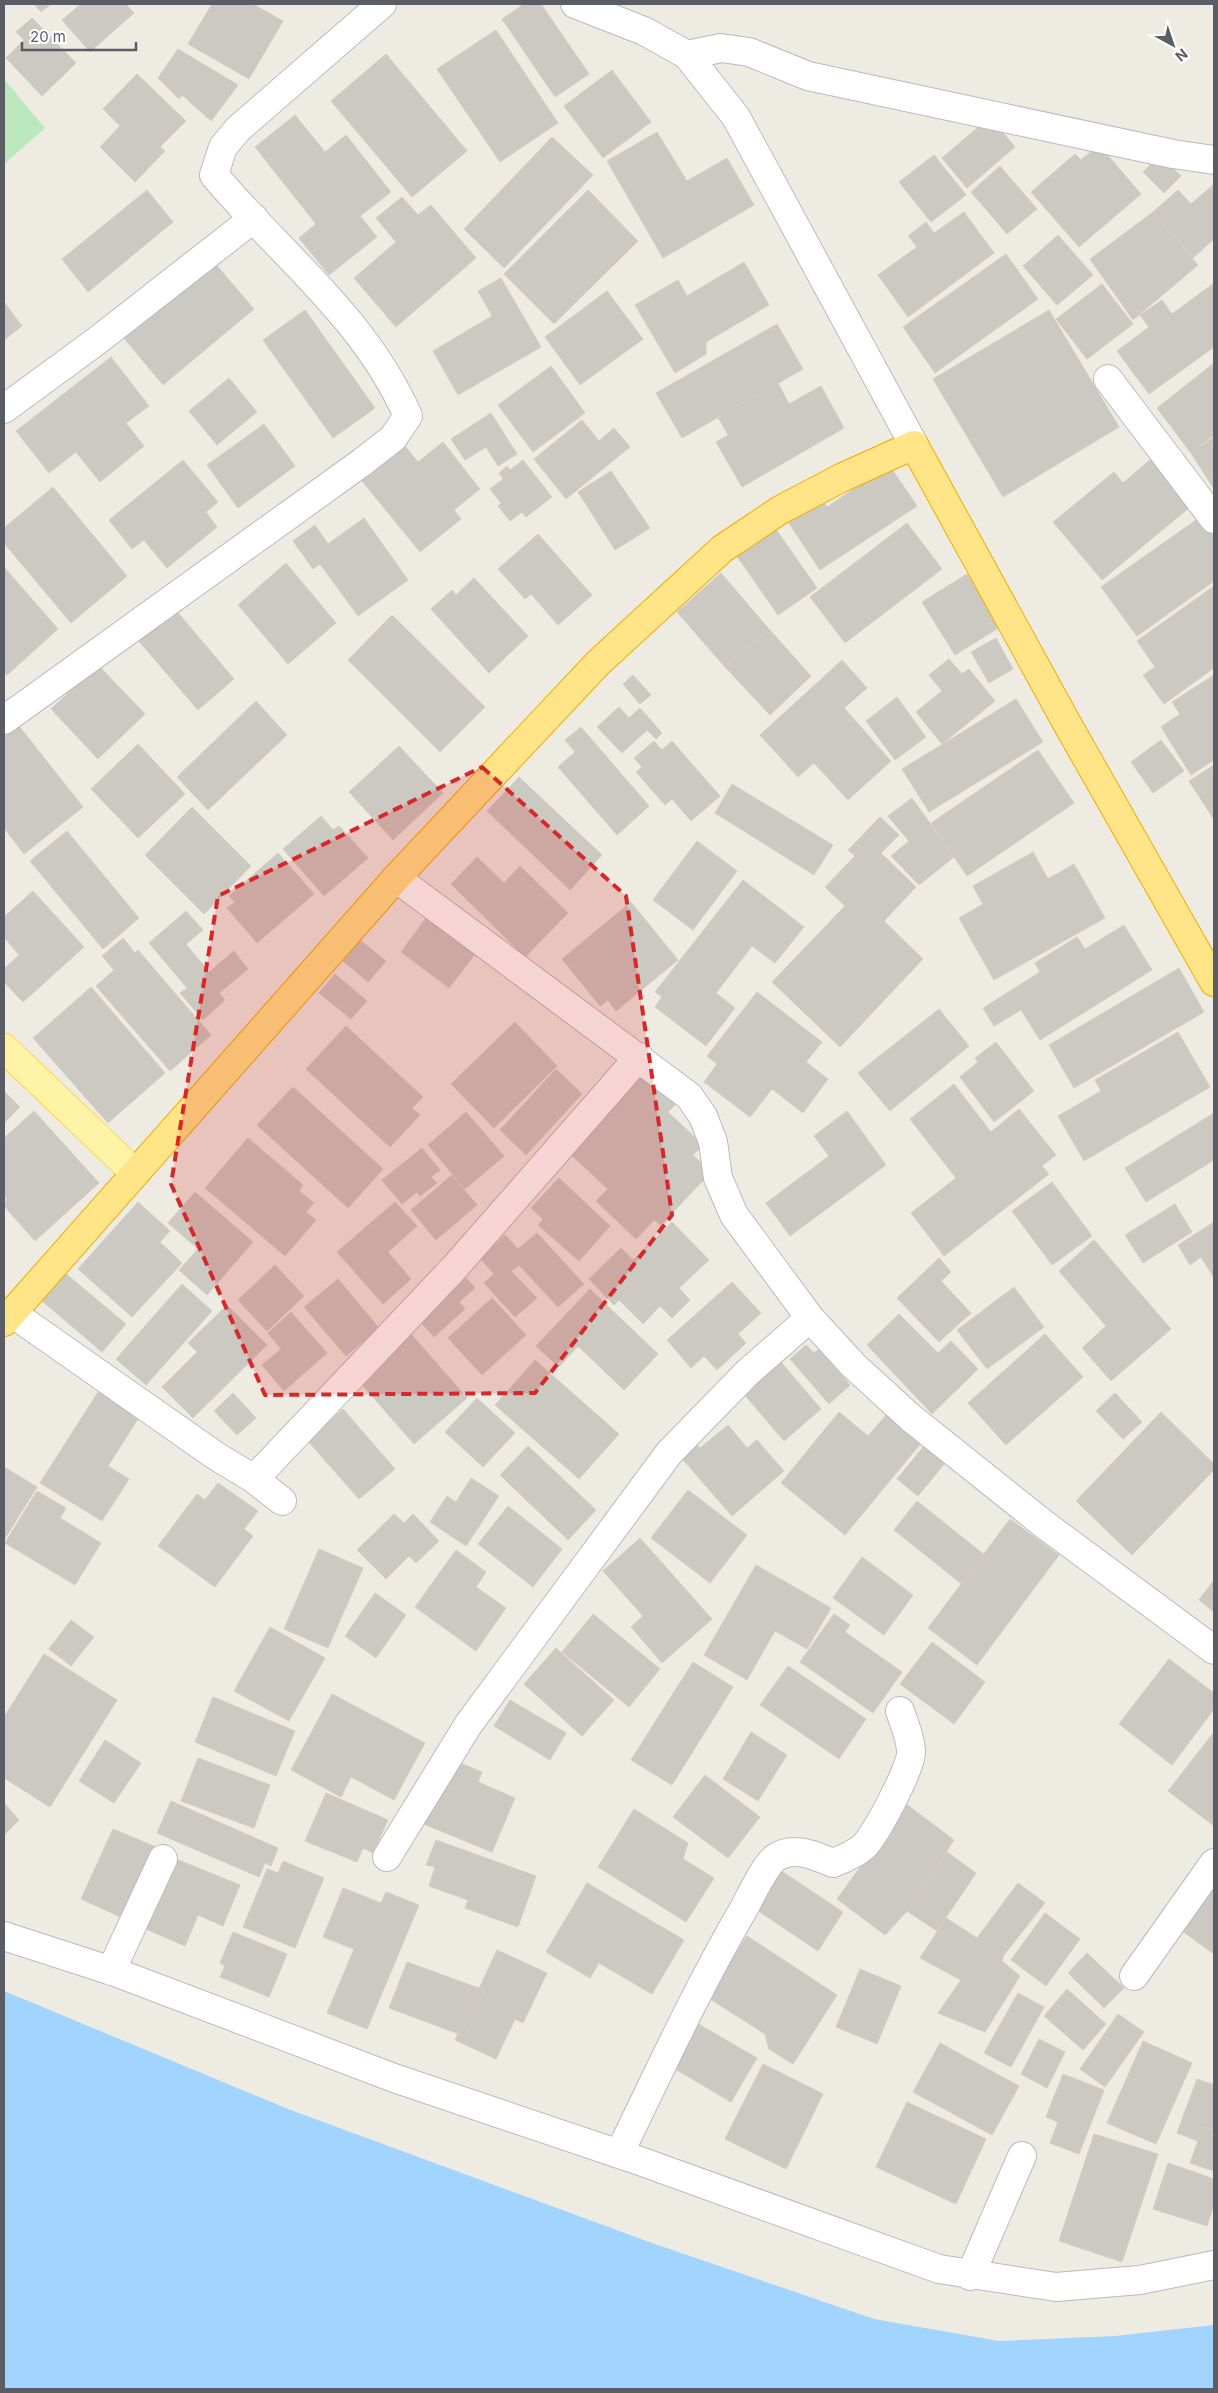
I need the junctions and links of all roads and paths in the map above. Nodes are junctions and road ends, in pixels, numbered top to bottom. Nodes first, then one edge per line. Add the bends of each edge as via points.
1 (382, 4) edge
2 (575, 4) edge
3 (687, 55) junction
4 (1214, 160) edge
5 (254, 218) junction
6 (1108, 379) dead end
7 (4, 409) edge
8 (914, 445) junction
9 (1214, 519) edge
10 (4, 720) edge
11 (396, 878) junction
12 (1214, 982) edge
13 (4, 1048) edge
14 (639, 1057) junction
15 (135, 1173) junction
16 (8, 1318) edge
17 (810, 1318) junction
18 (254, 1479) junction
19 (282, 1501) dead end
20 (1214, 1650) edge
21 (900, 1711) dead end
22 (387, 1858) dead end
23 (163, 1859) dead end
24 (1214, 1863) edge
25 (4, 1936) edge
26 (111, 1971) junction
27 (1134, 1976) dead end
28 (619, 2154) junction
29 (1022, 2156) dead end
30 (1214, 2265) edge
31 (970, 2276) junction

1 - 5 street via 238,128 223,147 214,175
2 - 3 street via 644,31
3 - 4 street via 721,48 749,52 808,76
3 - 8 street via 736,117
5 - 7 street
5 - 10 street via 308,273 358,333 396,389 408,416 393,438 360,463
6 - 9 street
8 - 11 highway via 780,510 722,549 598,663
8 - 12 highway via 1068,727
11 - 14 street
11 - 15 highway
13 - 15 main road
14 - 17 street via 689,1096 703,1116 712,1142 718,1178 734,1216
14 - 18 street via 455,1267
15 - 16 highway
16 - 18 street
17 - 20 street via 853,1365 911,1418 1045,1525
17 - 22 street via 748,1372 669,1453 468,1725
18 - 19 street
21 - 28 street via 912,1754 909,1767 879,1825 865,1846 833,1863 809,1853 790,1852 775,1859 718,1953
23 - 26 street
24 - 27 street
25 - 26 street
26 - 28 street via 394,2078
28 - 31 street via 939,2270
29 - 31 street
30 - 31 street via 1140,2280 1056,2287

